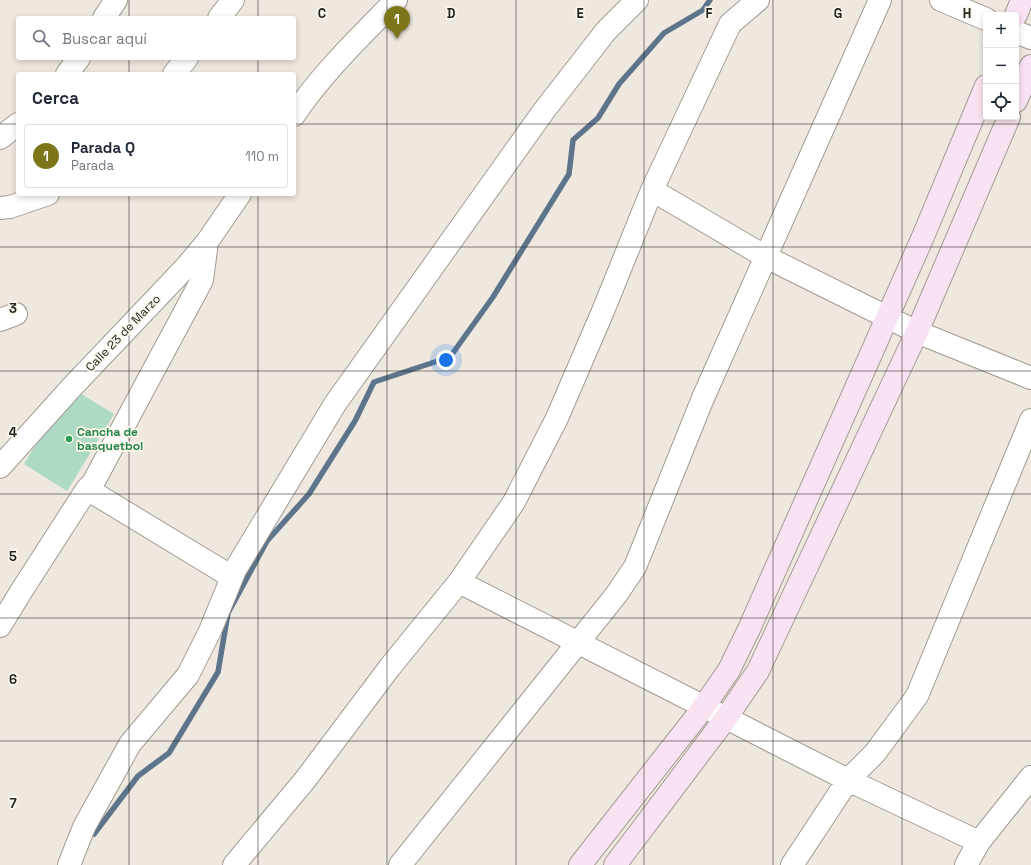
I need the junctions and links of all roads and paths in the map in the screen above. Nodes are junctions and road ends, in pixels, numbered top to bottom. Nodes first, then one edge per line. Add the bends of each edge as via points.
1 (116, 0) edge
2 (233, 0) edge
3 (396, 0) edge
4 (637, 0) edge
5 (758, 0) edge
6 (880, 0) edge
7 (941, 0) edge
8 (1022, 0) edge
9 (1017, 12) edge
10 (105, 16) edge
11 (221, 16) edge
12 (983, 18) edge
13 (1019, 33) edge
14 (1031, 38) edge
15 (78, 60) edge
16 (185, 60) edge
17 (1031, 66) edge
18 (68, 72) edge
19 (176, 72) edge
20 (983, 93) edge
21 (1019, 94) edge
22 (296, 112) edge
23 (1008, 120) edge
24 (16, 126) edge
25 (0, 138) edge
26 (652, 190) junction
27 (42, 196) edge
28 (239, 196) edge
29 (0, 208) edge
30 (207, 242) junction
31 (766, 257) junction
32 (887, 317) junction
33 (917, 332) junction
34 (1031, 378) edge
35 (1031, 420) edge
36 (0, 467) edge
37 (87, 489) junction
38 (232, 577) junction
39 (459, 582) junction
40 (0, 626) edge
41 (578, 643) junction
42 (704, 707) junction
43 (726, 718) junction
44 (1031, 777) edge
45 (848, 780) junction
46 (979, 842) junction
47 (69, 865) edge
48 (234, 865) edge
49 (400, 865) edge
50 (580, 865) edge
51 (615, 865) edge
52 (792, 865) edge
53 (966, 865) edge

1 - 10 street
2 - 11 street
3 - 22 street via 340,58
4 - 38 street via 606,31 544,112 335,404
5 - 26 street via 730,24
6 - 31 street
7 - 12 street
8 - 9 main road
13 - 14 street
15 - 18 street
16 - 19 street
17 - 21 main road
20 - 32 main road
23 - 33 main road
24 - 25 street
26 - 31 street
26 - 39 street via 557,418 514,502
27 - 29 street
28 - 30 street, Calle 23 de Marzo
30 - 36 street, Calle 23 de Marzo
30 - 37 street via 202,280 93,483
31 - 32 street
31 - 41 street via 703,398 635,567
32 - 33 street
32 - 42 main road via 749,630 729,670
33 - 34 street
33 - 43 main road via 758,671
35 - 45 street via 917,696 875,753
37 - 38 street
37 - 40 street
38 - 47 street via 210,631 188,675 130,744 84,827
39 - 41 street
39 - 48 street via 390,667 305,780
41 - 42 street
41 - 49 street
42 - 43 street
42 - 50 main road
43 - 45 street
43 - 51 main road
44 - 46 street
45 - 46 street
45 - 52 street
46 - 53 street

